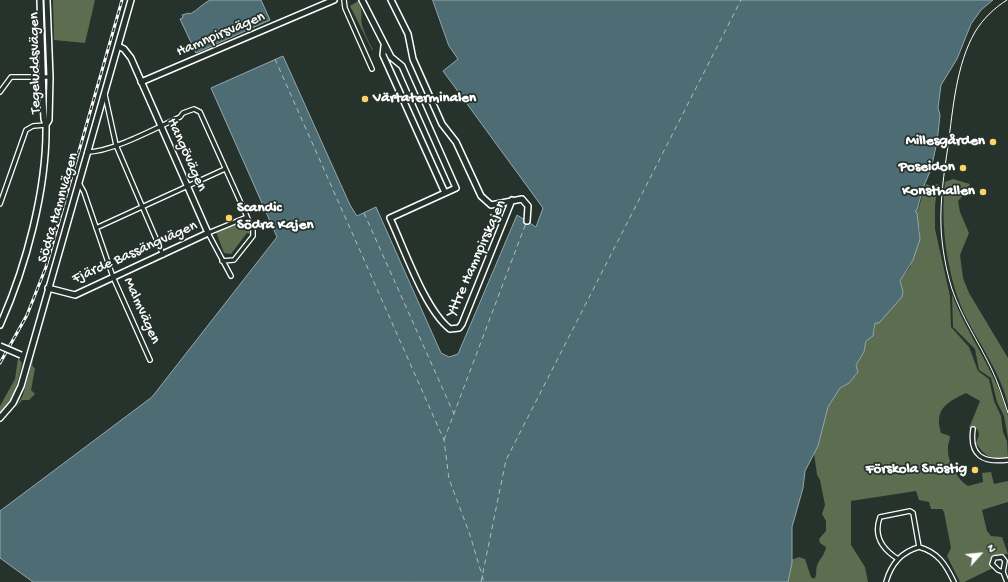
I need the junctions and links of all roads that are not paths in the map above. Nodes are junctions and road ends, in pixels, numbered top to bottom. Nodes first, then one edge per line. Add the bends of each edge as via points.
1 (40, 0) edge
2 (47, 0) edge
3 (131, 0) edge
4 (334, 0) edge
5 (344, 0) edge
6 (362, 0) edge
7 (391, 0) edge
8 (118, 46) junction
9 (384, 46) junction
10 (372, 69) dead end
11 (50, 76) junction
12 (42, 77) junction
13 (141, 82) junction
14 (0, 92) edge
15 (105, 92) junction
16 (46, 125) junction
17 (160, 126) junction
18 (116, 145) junction
19 (87, 152) junction
20 (225, 169) junction
21 (79, 182) junction
22 (187, 187) junction
23 (445, 193) junction
24 (512, 200) junction
25 (0, 204) edge
26 (143, 207) junction
27 (247, 217) junction
28 (527, 221) dead end
29 (96, 228) junction
30 (208, 234) junction
31 (163, 255) junction
32 (222, 261) junction
33 (231, 276) dead end
34 (113, 277) junction
35 (48, 288) junction
36 (0, 325) edge
37 (0, 346) edge
38 (28, 358) junction
39 (150, 360) dead end
40 (0, 418) edge
41 (973, 429) dead end
42 (1008, 460) edge
43 (919, 547) junction
44 (898, 559) junction
45 (1003, 572) junction
46 (886, 582) edge
47 (954, 582) edge
48 (1007, 582) edge

1 - 12 main road, Tegeluddsvägen
2 - 11 main road, Tegeluddsvägen
3 - 8 main road, Södra Hamnvägen
4 - 13 main road, Hamnpirsvägen
5 - 10 street via 345,8
6 - 9 main road
7 - 24 main road via 408,34 413,58 442,124 456,142 481,196 489,204 494,205
8 - 13 main road, Hangövägen via 127,52
8 - 15 main road, Södra Hamnvägen
9 - 23 main road via 383,55
9 - 23 main road via 391,57 402,66 456,188
11 - 12 street
11 - 16 main road, Tegeluddsvägen via 49,120
12 - 14 street via 11,77
12 - 16 main road, Tegeluddsvägen
13 - 17 main road, Hangövägen
15 - 18 street
15 - 19 main road, Södra Hamnvägen
16 - 25 street via 32,126 26,130
16 - 36 main road, Tegeluddsvägen via 45,162 39,202 12,295
17 - 18 street
17 - 20 street via 194,109 200,112
17 - 22 main road, Hangövägen
18 - 19 street via 101,151
18 - 26 street
19 - 21 main road, Södra Hamnvägen
20 - 22 street
20 - 27 street
21 - 29 street, Malmvägen
21 - 35 main road, Södra Hamnvägen
22 - 26 street
22 - 30 main road, Hangövägen
23 - 24 main road, Yttre Hamnpirskajen via 390,218 428,303 442,322 454,330 462,324
24 - 28 main road, Yttre Hamnpirskajen via 519,199 526,203 529,210
26 - 29 street
26 - 31 street
27 - 30 street
27 - 32 street via 253,236 234,260
29 - 34 street, Malmvägen
30 - 31 main road, Fjärde Bassängvägen
30 - 32 street, Hangövägen
31 - 34 main road, Fjärde Bassängvägen
32 - 33 street, Hangövägen
34 - 35 main road, Fjärde Bassängvägen via 75,295
34 - 39 street, Malmvägen
35 - 38 main road, Södra Hamnvägen
37 - 38 main road, bridge
38 - 40 main road, Södra Hamnvägen via 17,397 10,409
41 - 42 street via 971,441 977,454 988,460
43 - 44 street
43 - 44 street via 913,513 910,511 880,517 877,529 883,547
43 - 47 street via 939,557
44 - 46 street
45 - 45 street via 1005,561 998,556 992,564
45 - 48 street

